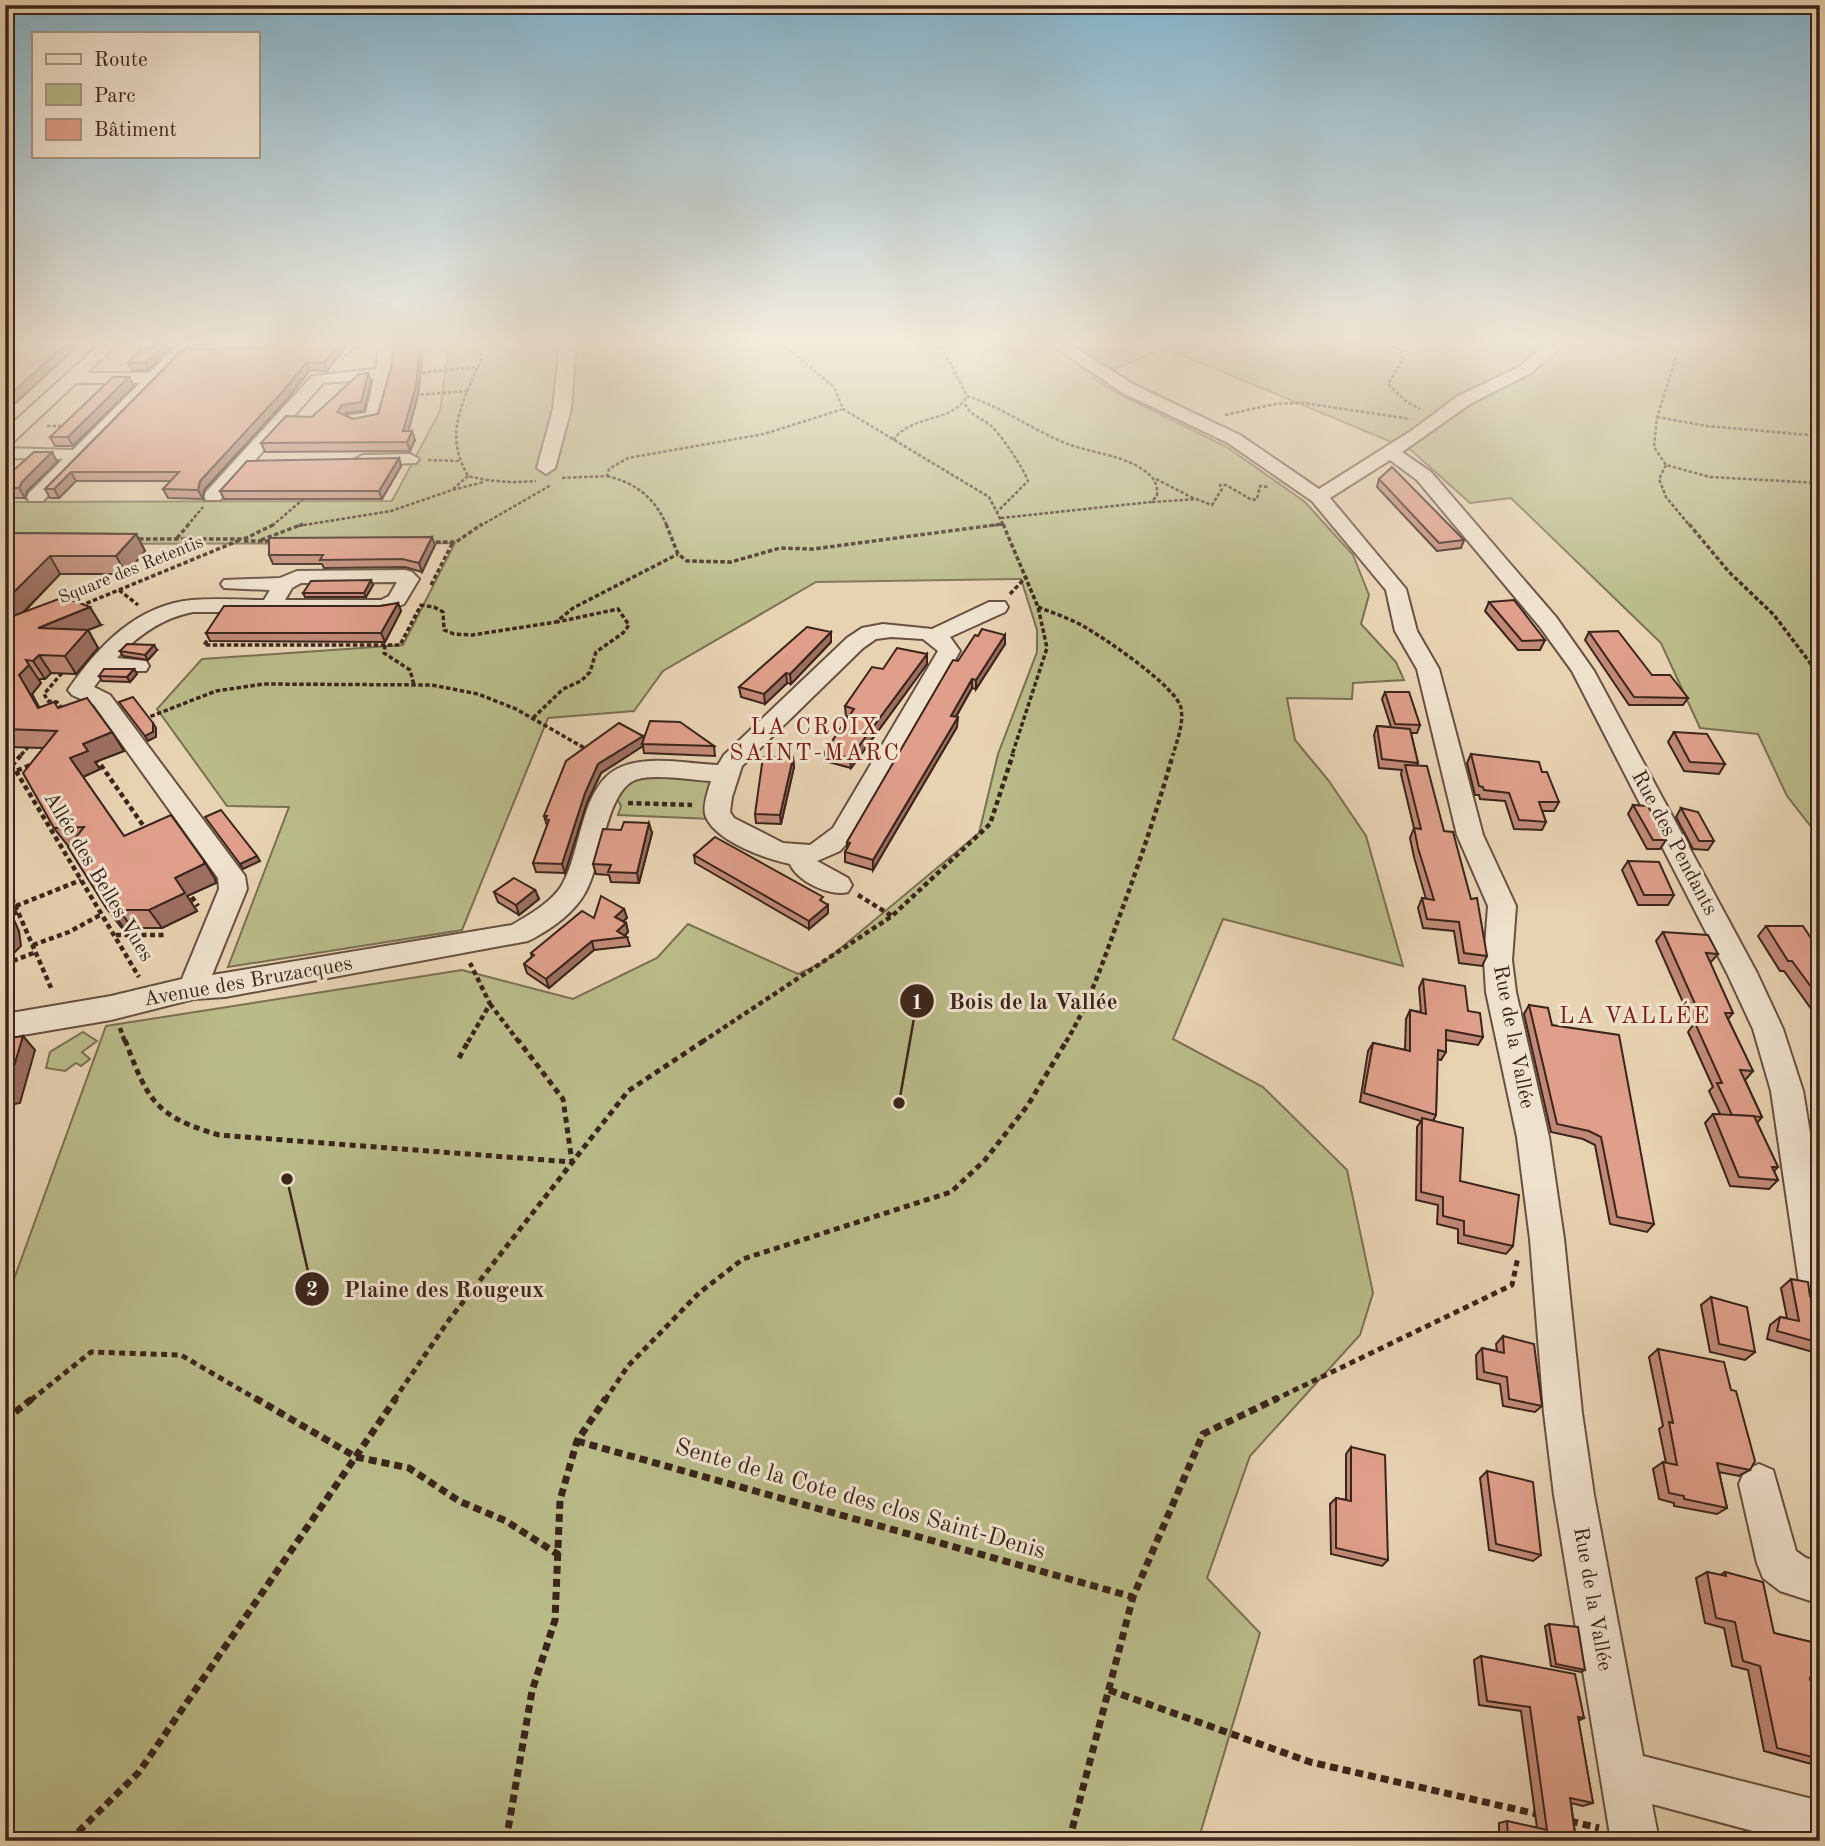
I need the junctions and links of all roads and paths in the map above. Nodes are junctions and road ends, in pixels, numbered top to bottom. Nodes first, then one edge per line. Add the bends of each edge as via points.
1 (104, 428) edge
2 (274, 428) edge
3 (456, 428) edge
4 (558, 428) edge
5 (789, 428) edge
6 (874, 428) edge
7 (903, 428) edge
8 (993, 428) edge
9 (1039, 428) edge
10 (1212, 428) edge
11 (1425, 428) edge
12 (1656, 428) edge
13 (1731, 428) edge
14 (1820, 436) edge
15 (893, 440) junction
16 (1390, 452) junction
17 (5, 453) edge
18 (79, 454) junction
19 (410, 459) joint
20 (270, 460) edge
21 (344, 460) edge
22 (245, 461) junction
23 (459, 461) junction
24 (1666, 465) junction
25 (468, 476) junction
26 (547, 476) junction
27 (607, 476) junction
28 (565, 478) junction
29 (1154, 478) junction
30 (485, 481) junction
31 (1820, 483) edge
32 (452, 491) junction
33 (310, 492) edge
34 (1277, 492) dead end
35 (213, 496) joint
36 (36, 497) dead end
37 (1319, 497) junction
38 (1196, 499) junction
39 (1151, 502) junction
40 (998, 510) junction
41 (1001, 518) junction
42 (1004, 524) junction
43 (123, 538) edge
44 (177, 538) junction
45 (242, 540) junction
46 (258, 541) junction
47 (285, 541) edge
48 (427, 542) edge
49 (678, 554) junction
50 (284, 584) junction
51 (231, 595) junction
52 (271, 605) junction
53 (420, 605) dead end
54 (997, 607) dead end
55 (1038, 607) junction
56 (72, 609) edge
57 (556, 622) junction
58 (934, 636) junction
59 (385, 645) junction
60 (400, 645) dead end
61 (102, 664) junction
62 (138, 666) dead end
63 (1820, 676) edge
64 (414, 685) junction
65 (64, 712) edge
66 (533, 719) junction
67 (121, 728) junction
68 (29, 746) edge
69 (93, 754) edge
70 (39, 762) edge
71 (7, 769) edge
72 (16, 771) junction
73 (628, 774) junction
74 (725, 774) junction
75 (20, 778) junction
76 (33, 778) edge
77 (604, 803) junction
78 (718, 807) junction
79 (154, 842) edge
80 (801, 856) junction
81 (81, 880) junction
82 (5, 882) edge
83 (185, 886) edge
84 (844, 888) joint
85 (16, 906) junction
86 (18, 912) junction
87 (102, 914) junction
88 (892, 916) junction
89 (5, 917) edge
90 (215, 930) junction
91 (115, 935) junction
92 (164, 935) dead end
93 (460, 944) junction
94 (33, 945) junction
95 (36, 952) junction
96 (5, 964) edge
97 (194, 988) junction
98 (52, 990) dead end
99 (490, 1004) junction
100 (124, 1005) junction
101 (5, 1026) edge
102 (459, 1058) dead end
103 (572, 1162) junction
104 (1547, 1239) junction
105 (1820, 1303) edge
106 (5, 1420) edge
107 (577, 1441) junction
108 (355, 1457) junction
109 (1759, 1484) dead end
110 (560, 1555) junction
111 (1820, 1583) edge
112 (1133, 1597) junction
113 (1109, 1690) junction
114 (1621, 1773) junction
115 (1553, 1817) edge
116 (1566, 1820) edge
117 (1820, 1825) edge
118 (1634, 1838) edge
119 (69, 1841) edge
120 (506, 1841) edge
121 (1069, 1841) edge

1 - 18 street
2 - 22 street
3 - 23 path
4 - 26 street
5 - 27 path via 628,458 609,469
6 - 15 path
7 - 15 path
8 - 40 path via 1024,468 1028,481
9 - 29 path via 1072,446 1136,466
10 - 37 street, Rue de la Vallée
11 - 16 street
12 - 24 path via 1654,447
13 - 14 path
15 - 40 path via 978,488
16 - 37 street
16 - 105 street, Rue des Pendants via 1424,476 1561,638 1583,671 1742,973 1768,1029 1787,1091
17 - 18 street
18 - 36 street
19 - 21 street
19 - 23 path
20 - 22 street
22 - 35 street
23 - 25 path
24 - 31 path via 1710,477
24 - 63 path via 1659,480 1666,497 1729,572 1774,615
25 - 30 path
25 - 32 path
26 - 28 path
26 - 30 path via 509,484
27 - 28 path
27 - 49 path via 640,488 662,515
28 - 48 path via 456,542
29 - 38 path
29 - 39 path via 1157,496
30 - 32 path
32 - 46 path via 391,511 306,523
33 - 45 path, Square des Retentis via 283,519
34 - 38 path via 1260,486 1257,499 1252,500 1220,485 1212,505
35 - 44 path
37 - 104 street, Rue de la Vallée via 1396,589 1406,631 1428,669 1470,835 1502,905 1501,992 1532,1137
38 - 39 path
39 - 41 path
40 - 41 path
41 - 42 path
42 - 49 path via 813,550 780,548 731,562 687,561
42 - 55 path
43 - 44 path
44 - 45 path
45 - 46 path
45 - 56 path, Square des Retentis
46 - 47 path
49 - 57 path via 573,608
50 - 51 street
50 - 52 street
50 - 52 street via 301,576 405,576 409,581 397,600 384,606
51 - 52 street
51 - 59 path via 204,645
51 - 61 street via 152,617 134,627
53 - 57 path via 443,612 444,630 454,634
54 - 58 street
55 - 88 path via 1047,648 990,824
55 - 107 path via 1082,625 1122,651 1168,689 1181,706 1181,727 1151,831 1076,1025 1028,1105 985,1160 951,1192 743,1259 699,1293 644,1347
57 - 66 path via 618,609 629,625 596,652 582,681 556,694
58 - 74 street via 892,631 862,637 740,754
58 - 80 street via 948,647 948,655 883,766 835,842
59 - 60 path
59 - 64 path via 384,653 410,670
61 - 62 street
61 - 65 path via 71,663 44,694
61 - 67 street via 80,690 102,700
64 - 66 path via 478,694
64 - 67 path via 264,684 216,691
66 - 73 path
67 - 90 street via 231,876 233,889
68 - 71 path
69 - 79 path
70 - 72 path
71 - 72 path
72 - 75 path, Allée des Belles Vues
73 - 74 street
73 - 77 street, Avenue des Bruzacques via 613,785
74 - 78 street
75 - 76 path
75 - 81 path, Allée des Belles Vues
77 - 78 path
77 - 93 street, Avenue des Bruzacques via 570,894 526,930
78 - 80 street via 720,818 736,832 779,853
80 - 84 street via 804,866
81 - 85 path
81 - 87 path, Allée des Belles Vues
82 - 85 path
83 - 90 path
84 - 88 path
85 - 86 path
86 - 89 path
86 - 94 path
87 - 91 path, Allée des Belles Vues
87 - 94 path
88 - 103 path via 628,1091
90 - 97 street
91 - 92 path
91 - 100 path, Allée des Belles Vues via 140,975
93 - 97 street, Avenue des Bruzacques
93 - 99 path
94 - 95 path
95 - 96 path
95 - 98 path
97 - 100 street, Avenue des Bruzacques
99 - 102 path
99 - 103 path via 563,1099
100 - 101 street, Avenue des Bruzacques
100 - 103 path via 150,1099 169,1118 191,1128 219,1135
103 - 108 path via 449,1320
104 - 112 path via 1522,1235 1512,1284 1203,1434
104 - 114 street, Rue de la Vallée via 1563,1413
106 - 108 path via 91,1352 181,1355
107 - 110 path via 560,1500
107 - 112 path, Sente de la Cote des clos Saint-Denis
108 - 110 path via 409,1468 458,1501 506,1521
108 - 119 path via 139,1772
109 - 111 street via 1778,1563 1795,1576
110 - 120 path via 555,1620 532,1691
112 - 113 path
113 - 115 path via 1310,1762
113 - 121 path
114 - 117 street
114 - 118 street, Rue de la Vallée
116 - 118 path

